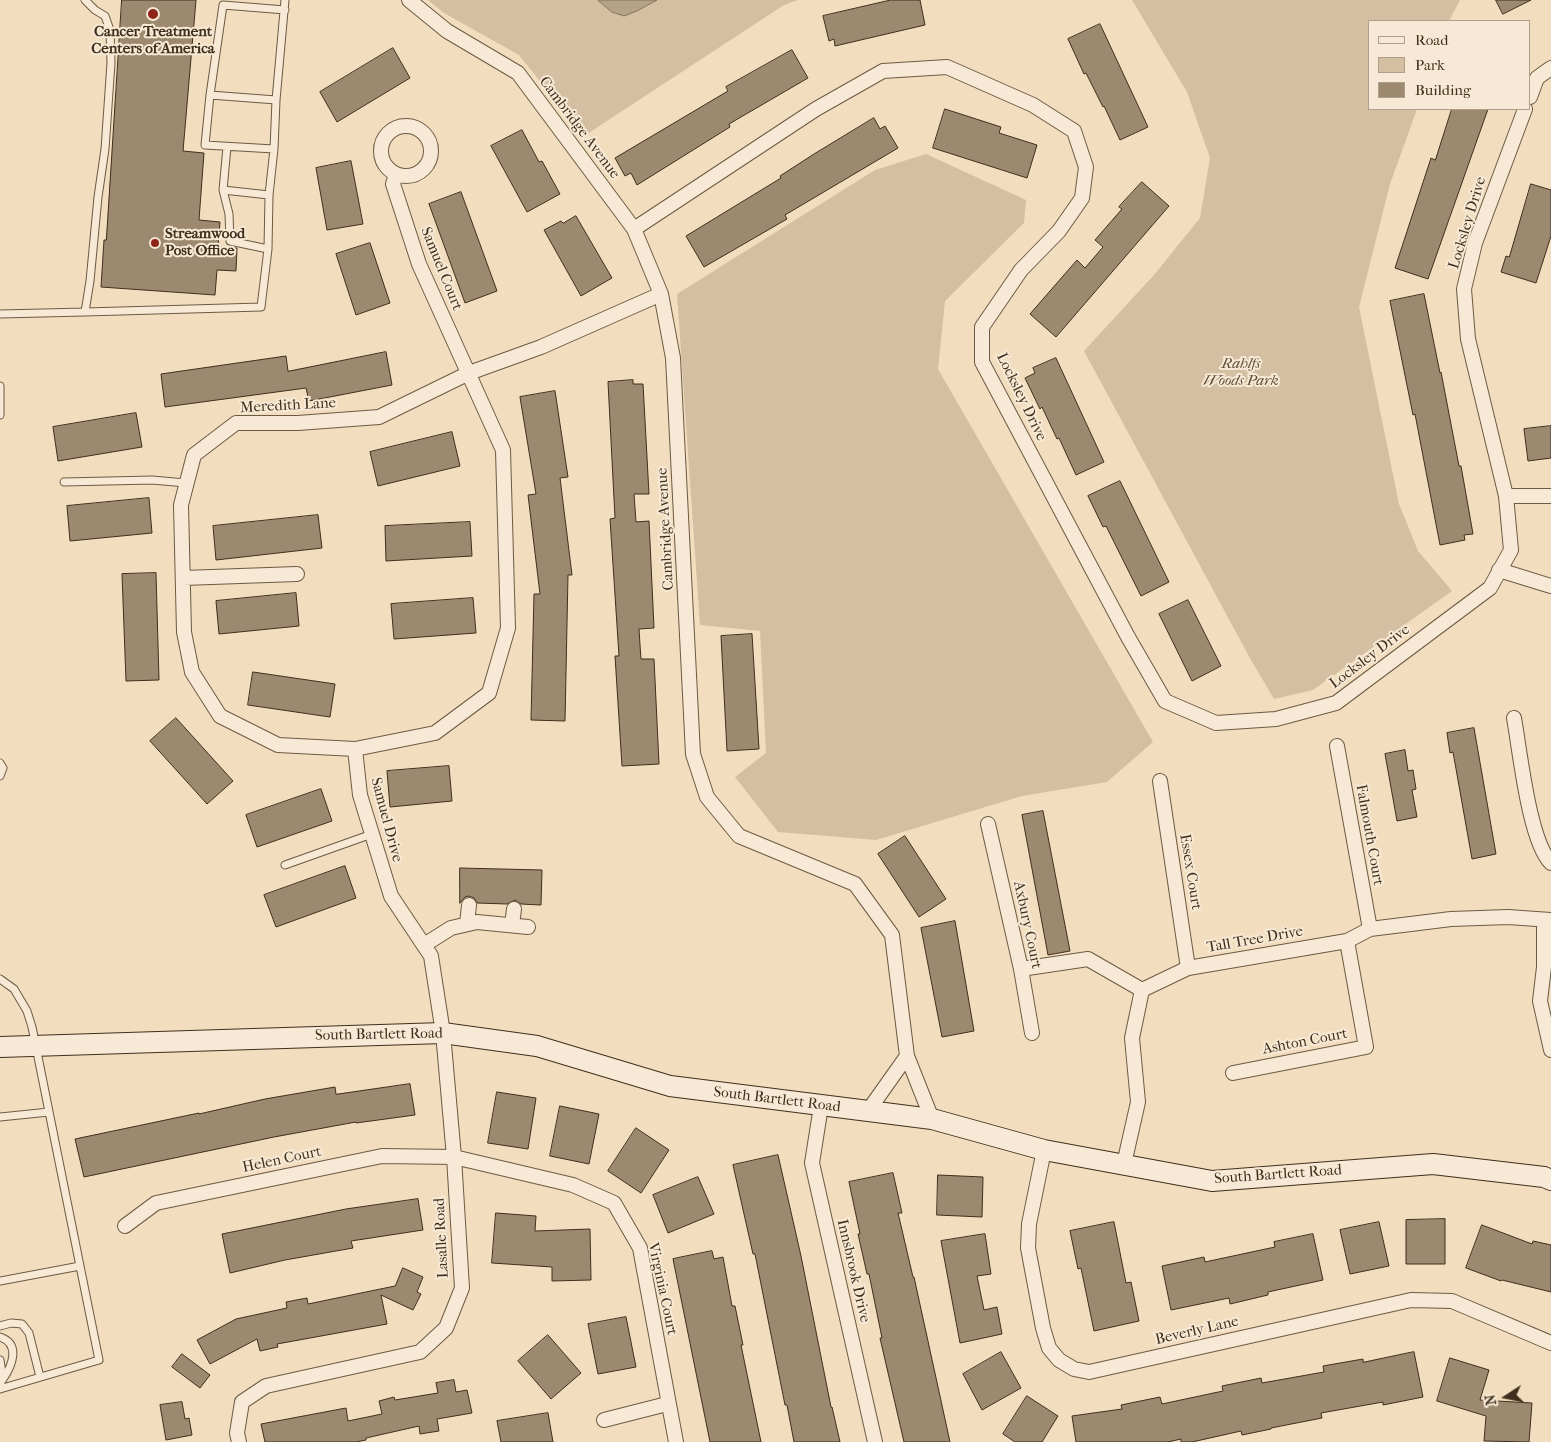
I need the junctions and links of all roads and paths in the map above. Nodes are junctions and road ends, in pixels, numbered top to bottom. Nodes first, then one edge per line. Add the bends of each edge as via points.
1 (85, 0) edge
2 (285, 0) edge
3 (409, 0) edge
4 (285, 10) junction
5 (1551, 68) edge
6 (1531, 94) edge
7 (210, 95) junction
8 (276, 100) junction
9 (1525, 110) edge
10 (227, 147) junction
11 (274, 149) junction
12 (396, 174) dead end
13 (223, 190) junction
14 (269, 195) junction
15 (634, 230) junction
16 (268, 249) junction
17 (661, 294) junction
18 (85, 312) junction
19 (0, 314) edge
20 (469, 373) junction
21 (0, 386) edge
22 (0, 415) edge
23 (64, 482) dead end
24 (186, 483) junction
25 (1506, 496) junction
26 (1551, 496) edge
27 (1499, 570) junction
28 (297, 574) dead end
29 (183, 578) junction
30 (1551, 586) edge
31 (1514, 718) dead end
32 (1337, 746) dead end
33 (355, 749) junction
34 (0, 763) edge
35 (0, 776) edge
36 (1160, 781) dead end
37 (988, 824) dead end
38 (372, 834) junction
39 (1551, 863) edge
40 (285, 865) dead end
41 (469, 905) dead end
42 (514, 909) dead end
43 (1549, 918) edge
44 (467, 924) junction
45 (512, 925) junction
46 (528, 927) dead end
47 (1370, 929) junction
48 (1347, 941) junction
49 (424, 945) junction
50 (1188, 968) junction
51 (1021, 969) junction
52 (0, 979) edge
53 (1142, 990) junction
54 (443, 1033) junction
55 (1032, 1033) dead end
56 (35, 1045) junction
57 (0, 1047) edge
58 (1551, 1050) edge
59 (907, 1056) junction
60 (1233, 1073) dead end
61 (821, 1106) junction
62 (868, 1111) junction
63 (49, 1112) junction
64 (0, 1117) edge
65 (932, 1119) junction
66 (1044, 1150) junction
67 (454, 1156) junction
68 (1124, 1164) junction
69 (1551, 1180) edge
70 (125, 1226) dead end
71 (80, 1266) junction
72 (0, 1281) edge
73 (0, 1326) edge
74 (0, 1337) edge
75 (1551, 1343) edge
76 (0, 1360) edge
77 (40, 1377) junction
78 (2, 1381) edge
79 (0, 1389) edge
80 (667, 1404) junction
81 (604, 1420) dead end
82 (239, 1442) edge
83 (676, 1442) edge
84 (875, 1442) edge

1 - 18 lane via 105,16 110,30 111,62 105,149
2 - 4 lane
3 - 15 street, Cambridge Avenue via 448,31 518,73
4 - 7 lane via 222,5
4 - 8 lane
5 - 6 street via 1537,78
7 - 8 lane
7 - 10 lane via 205,145
8 - 11 lane
9 - 25 street, Locksley Drive via 1475,243 1464,289 1468,339
10 - 11 lane
10 - 13 lane
11 - 14 lane
12 - 20 street, Samuel Court via 393,184 419,264
13 - 14 lane
13 - 16 lane via 229,214 230,241
14 - 16 lane
15 - 17 street, Cambridge Avenue
15 - 27 street, Locksley Drive via 816,109 883,71 946,67 1033,105 1074,131 1086,167 1082,198 1059,231 1021,270 982,327 982,362 1165,701 1216,723 1276,719 1336,703 1490,588
16 - 18 lane via 261,307
17 - 20 street, Meredith Lane via 541,347
17 - 59 street, Cambridge Avenue via 673,358 693,754 708,797 739,836 855,884 892,935
18 - 19 lane
20 - 24 street, Meredith Lane via 379,417 298,423 236,423 194,455
20 - 33 street via 503,450 508,628 489,693 435,733
21 - 22 lane
23 - 24 lane via 152,480
24 - 29 street, Meredith Lane via 181,505
25 - 26 street
25 - 27 street, Locksley Drive via 1511,550
27 - 30 street
28 - 29 street
29 - 33 street, Meredith Lane via 184,632 192,672 220,716 278,746
31 - 39 street via 1533,828 1545,857
32 - 47 street, Falmouth Court
33 - 38 street, Samuel Drive via 360,795
34 - 35 lane via 3,768
36 - 50 street, Essex Court
37 - 51 street, Axbury Court
38 - 40 lane
38 - 49 street, Samuel Drive via 391,896
41 - 44 street
42 - 45 street
43 - 47 street, Tall Tree Drive via 1451,919
43 - 58 street via 1540,1001
44 - 45 street
44 - 49 street via 451,928
45 - 46 street
47 - 48 street, Tall Tree Drive
48 - 50 street, Tall Tree Drive
48 - 60 street, Ashton Court via 1366,1046
49 - 54 street, Samuel Drive via 431,956
50 - 53 street, Tall Tree Drive
51 - 53 street via 1088,959
51 - 55 street, Axbury Court
52 - 56 lane via 14,989 27,1011
53 - 68 street via 1132,1038 1138,1102
54 - 56 main road, South Bartlett Road
54 - 61 main road, South Bartlett Road via 537,1046 670,1086
54 - 67 street, Lasalle Road
56 - 57 main road, South Bartlett Road
56 - 63 lane
59 - 62 street
59 - 65 street, Cambridge Avenue
61 - 62 main road, South Bartlett Road
61 - 84 street, Innsbrook Drive via 812,1163
62 - 65 main road, South Bartlett Road
63 - 64 lane
63 - 71 lane
65 - 66 main road, South Bartlett Road
66 - 68 main road, South Bartlett Road
66 - 75 street, Beverly Lane via 1029,1224 1028,1248 1049,1348 1059,1360 1074,1369 1089,1372 1412,1300 1452,1301
67 - 70 street, Helen Court via 382,1156 193,1195 156,1203
67 - 80 street, Virginia Court via 573,1185 614,1203 640,1248
67 - 82 street, Lasalle Road via 462,1288 446,1328 420,1352 266,1386 242,1402
68 - 69 main road, South Bartlett Road via 1212,1181 1432,1164
71 - 72 lane
71 - 77 lane via 99,1360
73 - 77 lane via 22,1324 29,1333
74 - 78 lane via 10,1344 14,1355 11,1368
76 - 78 lane
77 - 79 lane
80 - 81 street
80 - 83 street, Virginia Court

